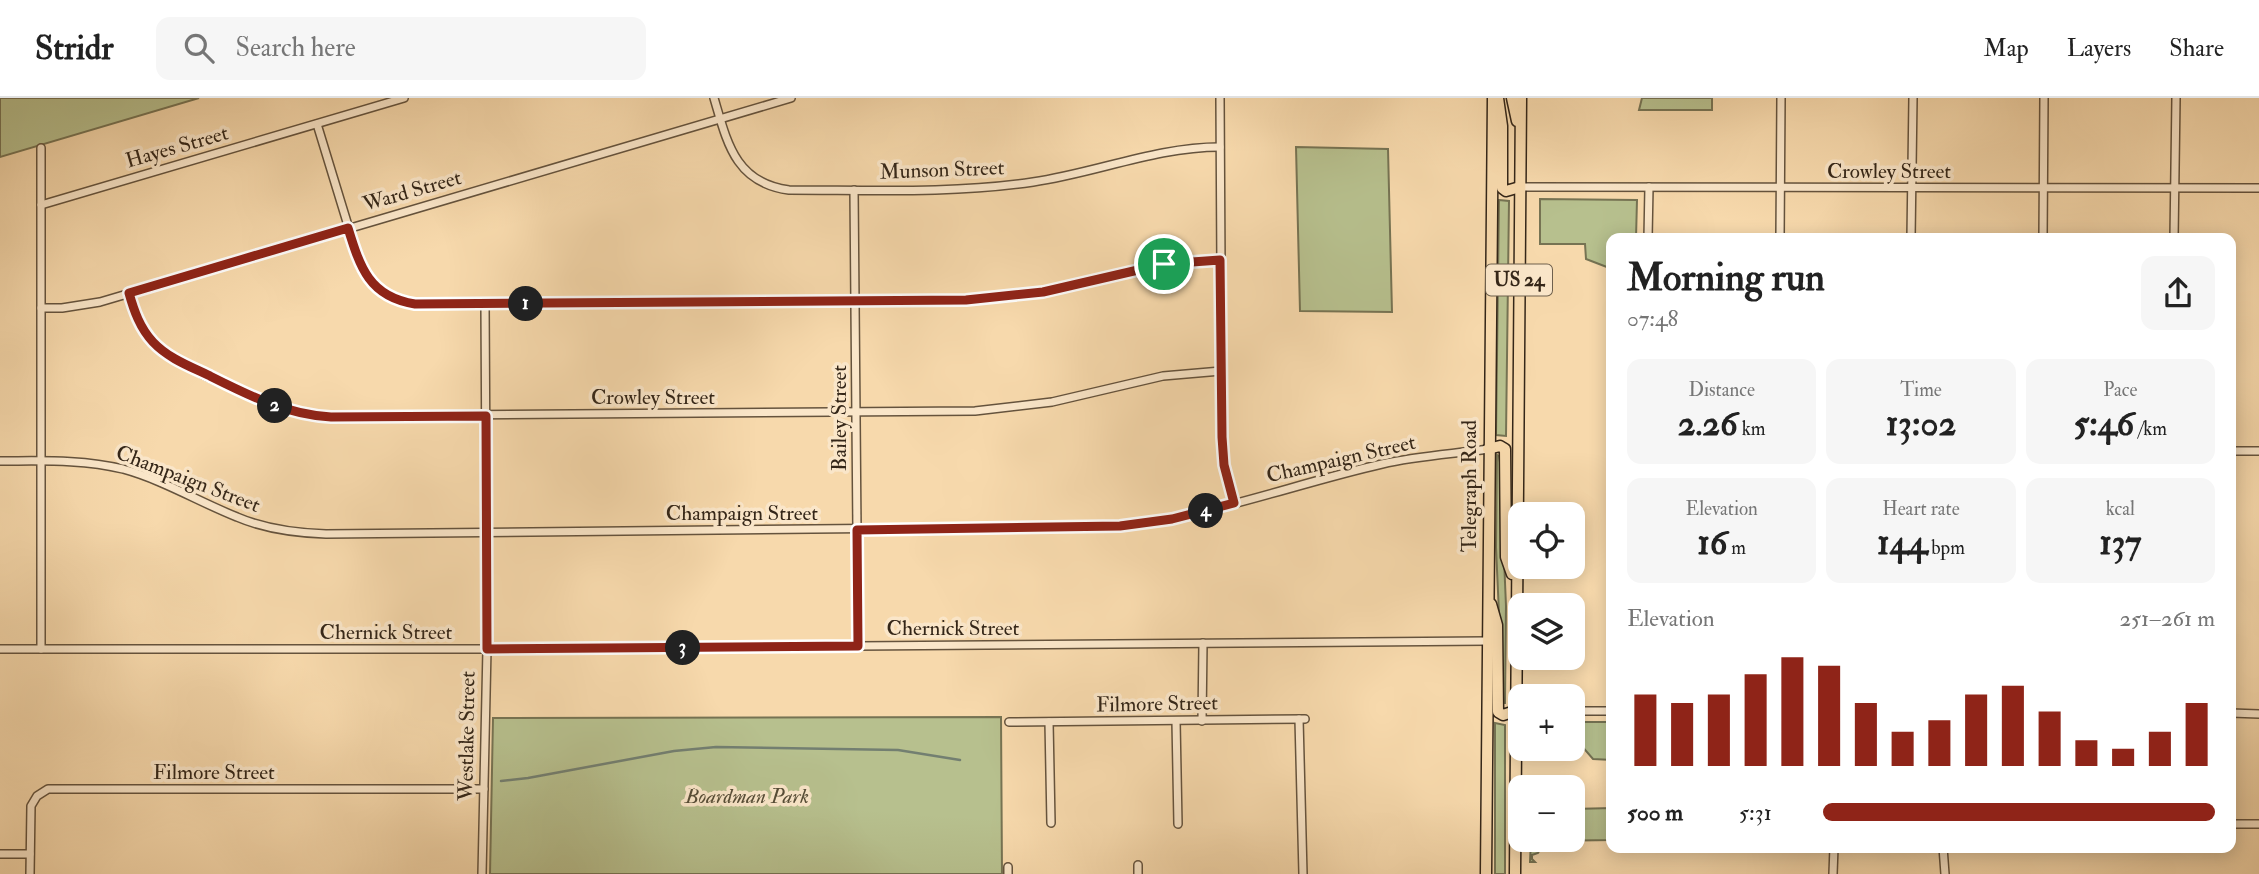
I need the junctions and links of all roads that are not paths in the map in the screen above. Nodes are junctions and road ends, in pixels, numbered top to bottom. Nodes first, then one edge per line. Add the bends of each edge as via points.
1 (404, 98) edge
2 (714, 98) edge
3 (791, 98) edge
4 (1220, 98) edge
5 (1493, 98) edge
6 (1499, 98) edge
7 (1511, 98) edge
8 (1521, 98) edge
9 (1781, 98) edge
10 (1913, 98) edge
11 (2045, 98) edge
12 (2176, 98) edge
13 (720, 119) junction
14 (317, 124) junction
15 (1520, 130) junction
16 (1220, 147) junction
17 (41, 148) dead end
18 (1520, 187) junction
19 (1649, 187) junction
20 (1780, 188) junction
21 (1911, 188) junction
22 (2043, 188) junction
23 (2174, 188) junction
24 (2259, 188) edge
25 (854, 190) junction
26 (41, 205) junction
27 (348, 228) junction
28 (1648, 233) edge
29 (1780, 233) edge
30 (1910, 233) edge
31 (2043, 233) edge
32 (2174, 233) edge
33 (1220, 260) junction
34 (129, 293) junction
35 (856, 301) junction
36 (485, 304) junction
37 (41, 309) junction
38 (1222, 371) junction
39 (856, 413) junction
40 (486, 416) junction
41 (1488, 449) junction
42 (2236, 451) edge
43 (2259, 451) edge
44 (41, 460) junction
45 (0, 461) edge
46 (1234, 503) junction
47 (857, 530) junction
48 (486, 532) junction
49 (1516, 583) junction
50 (1488, 591) junction
51 (1487, 641) junction
52 (1202, 643) junction
53 (858, 646) junction
54 (0, 649) edge
55 (41, 649) junction
56 (487, 649) junction
57 (1518, 684) edge
58 (1585, 711) edge
59 (1606, 711) edge
60 (2236, 713) edge
61 (1508, 714) edge
62 (2259, 714) edge
63 (1176, 721) junction
64 (1202, 721) junction
65 (1049, 722) junction
66 (1009, 723) dead end
67 (1517, 761) edge
68 (484, 789) junction
69 (1051, 823) dead end
70 (1178, 824) dead end
71 (2236, 824) edge
72 (2259, 824) edge
73 (1834, 853) edge
74 (1943, 853) edge
75 (0, 854) edge
76 (30, 854) junction
77 (1138, 865) dead end
78 (30, 874) edge
79 (482, 874) edge
80 (1138, 874) edge
81 (1303, 874) edge
82 (1486, 874) edge
83 (1515, 874) edge
84 (1833, 874) edge
85 (1945, 874) edge

1 - 14 street, Hayes Street
2 - 13 street, Munson Street
3 - 13 street, Ward Street
4 - 16 street
5 - 41 main road, Telegraph Road / US 24
6 - 18 main road via 1502,188
7 - 15 main road
8 - 15 main road, US 24
9 - 20 street
10 - 21 street
11 - 22 street
12 - 23 street
13 - 25 street, Munson Street via 735,158 762,182 789,190
13 - 27 street, Ward Street
14 - 26 street, Hayes Street
14 - 27 street
15 - 18 main road, US 24
16 - 25 street, Munson Street via 1160,153 1009,186
16 - 33 street
17 - 26 street
18 - 19 street, Crowley Street
18 - 49 main road, US 24
19 - 20 street, Crowley Street
19 - 28 street
20 - 21 street, Crowley Street
20 - 29 street
21 - 22 street, Crowley Street
21 - 30 street
22 - 23 street, Crowley Street
22 - 31 street
23 - 24 street, Crowley Street
23 - 32 street
25 - 35 street, Bailey Street
26 - 37 street
27 - 34 street, Ward Street
27 - 36 street via 361,268 389,296 415,304
33 - 35 street via 1164,264 1009,297
33 - 38 street
34 - 37 street, Ward Street via 83,306
34 - 40 street, Crowley Street via 146,333 171,357 279,407 331,417
35 - 36 street
35 - 39 street, Bailey Street
36 - 40 street, Westlake Street
37 - 44 street
38 - 39 street, Crowley Street via 1163,376 1010,408
38 - 46 street via 1222,446
39 - 40 street, Crowley Street
39 - 47 street, Bailey Street
40 - 48 street, Westlake Street
41 - 46 street, Champaign Street via 1381,464
41 - 49 main road via 1505,449 1506,557
41 - 50 main road, Telegraph Road / US 24
42 - 43 street
44 - 45 street, Champaign Street
44 - 48 street, Champaign Street via 124,470 238,518 285,531
44 - 55 street
46 - 47 street, Champaign Street via 1120,526
47 - 48 street, Champaign Street
47 - 53 street, Bailey Street
48 - 56 street, Westlake Street
49 - 57 main road, US 24
50 - 51 main road, Telegraph Road / US 24
50 - 61 main road via 1497,625 1498,712
51 - 52 street, Chernick Street
51 - 82 main road, Telegraph Road / US 24
52 - 53 street, Chernick Street
52 - 64 street
53 - 56 street, Chernick Street
54 - 55 street, Chernick Street
55 - 56 street, Chernick Street
56 - 68 street, Westlake Street
58 - 59 street
60 - 62 street
63 - 64 street, Filmore Street
63 - 65 street, Filmore Street
63 - 70 street
64 - 81 street, Filmore Street via 1302,719
65 - 66 street, Filmore Street
65 - 69 street
67 - 83 main road, US 24
68 - 76 street, Filmore Street via 55,788 42,792 31,806
68 - 79 street, Westlake Street
71 - 72 street
73 - 84 street
74 - 85 street
75 - 76 street
76 - 78 street
77 - 80 street

